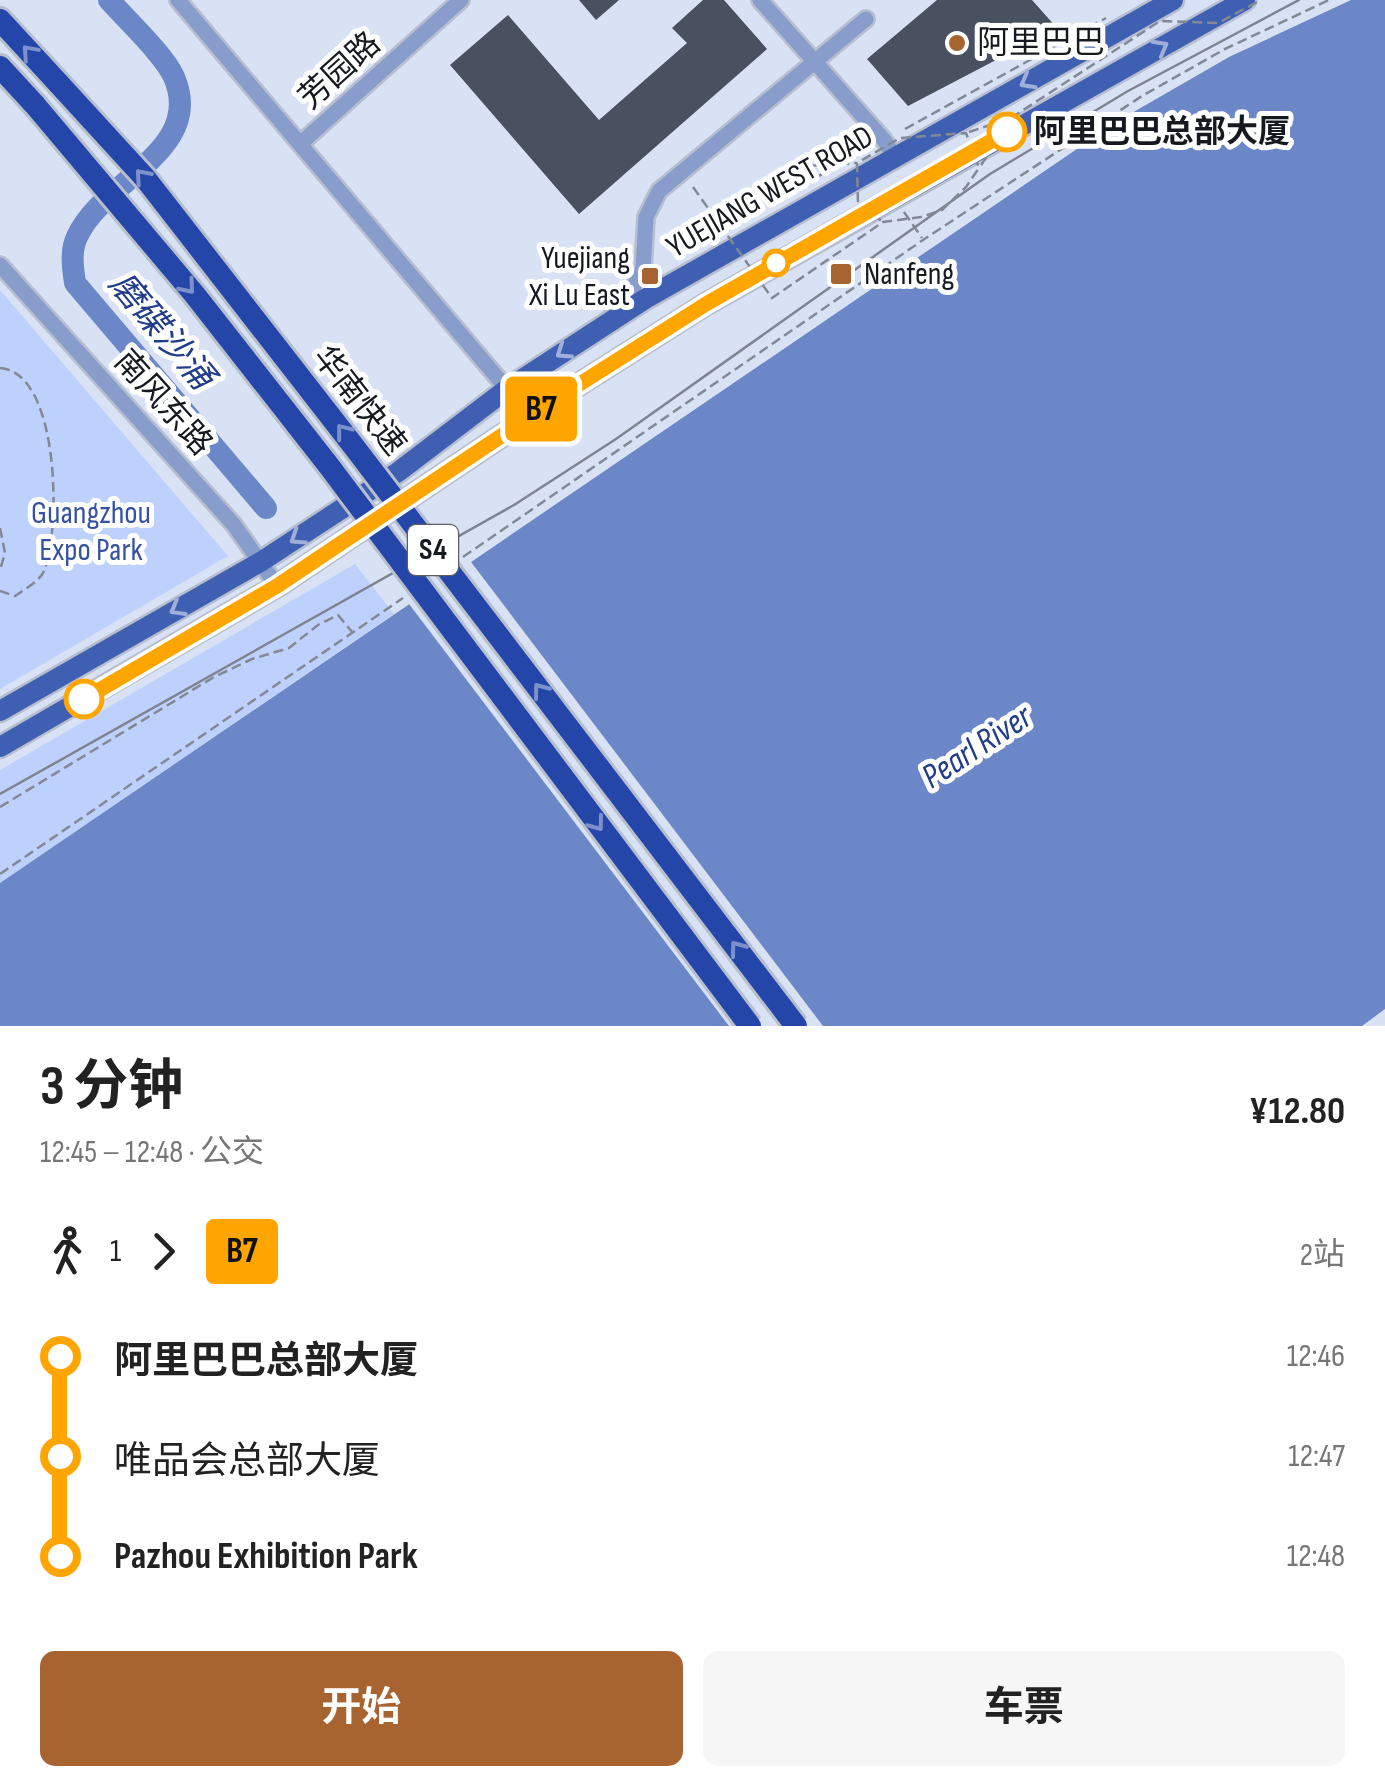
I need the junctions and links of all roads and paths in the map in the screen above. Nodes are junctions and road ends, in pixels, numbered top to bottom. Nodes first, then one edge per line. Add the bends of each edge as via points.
1 (178, 0) edge
2 (461, 0) edge
3 (760, 0) edge
4 (1173, 0) edge
5 (1245, 0) edge
6 (1261, 0) edge
7 (1329, 0) edge
8 (1104, 18) dead end
9 (866, 19) dead end
10 (0, 20) edge
11 (814, 61) junction
12 (0, 67) edge
13 (1010, 118) junction
14 (905, 129) dead end
15 (966, 133) junction
16 (300, 144) junction
17 (894, 156) junction
18 (843, 163) dead end
19 (857, 163) junction
20 (979, 168) junction
21 (813, 179) dead end
22 (693, 186) dead end
23 (900, 206) dead end
24 (888, 213) dead end
25 (716, 218) junction
26 (875, 220) dead end
27 (883, 222) junction
28 (924, 240) junction
29 (0, 265) edge
30 (618, 316) junction
31 (0, 368) edge
32 (508, 389) junction
33 (0, 528) edge
34 (462, 558) dead end
35 (262, 560) junction
36 (0, 570) edge
37 (277, 586) junction
38 (0, 591) edge
39 (413, 592) dead end
40 (354, 634) junction
41 (0, 712) edge
42 (0, 747) edge
43 (0, 807) edge
44 (0, 874) edge
45 (750, 1026) edge
46 (796, 1026) edge

1 - 16 street
2 - 16 street, 芳园路
3 - 11 street
4 -> 17 main road, YUEJIANG WEST ROAD
37 -> 5 main road, YUEJIANG WEST ROAD via 706,304
6 - 13 path, bridge via 1218,23 1160,21
7 - 28 path via 1142,96
8 - 14 path
9 - 11 street
46 -> 10 highway, 华南快速 / S4, bridge via 144,178
11 - 17 street
11 - 30 street via 659,191 646,217 643,270
12 -> 45 highway, 华南快速 / S4, bridge via 194,294 329,466
13 - 15 path, bridge
13 - 20 path, bridge
15 - 19 path, bridge via 900,138
15 - 20 path, bridge
16 - 32 street
17 - 30 main road, YUEJIANG WEST ROAD
18 - 21 path
19 - 25 path, bridge via 806,166
19 - 27 path, bridge via 858,204
20 - 27 path, bridge via 942,210
22 - 25 path, bridge
23 - 28 path
24 - 26 path
25 - 27 path, bridge via 772,298
28 - 34 path
29 - 35 street, 南风东路
30 -> 32 main road, YUEJIANG WEST ROAD
31 - 38 path via 36,392 50,439 54,540 43,576 15,596
32 -> 35 main road, YUEJIANG WEST ROAD via 398,472
33 - 36 path
35 - 37 street, 南风东路
35 -> 41 main road, YUEJIANG WEST ROAD
37 - 42 main road, YUEJIANG WEST ROAD
39 - 40 path
40 - 43 path via 338,616 328,620 289,648 214,677
40 - 44 path

